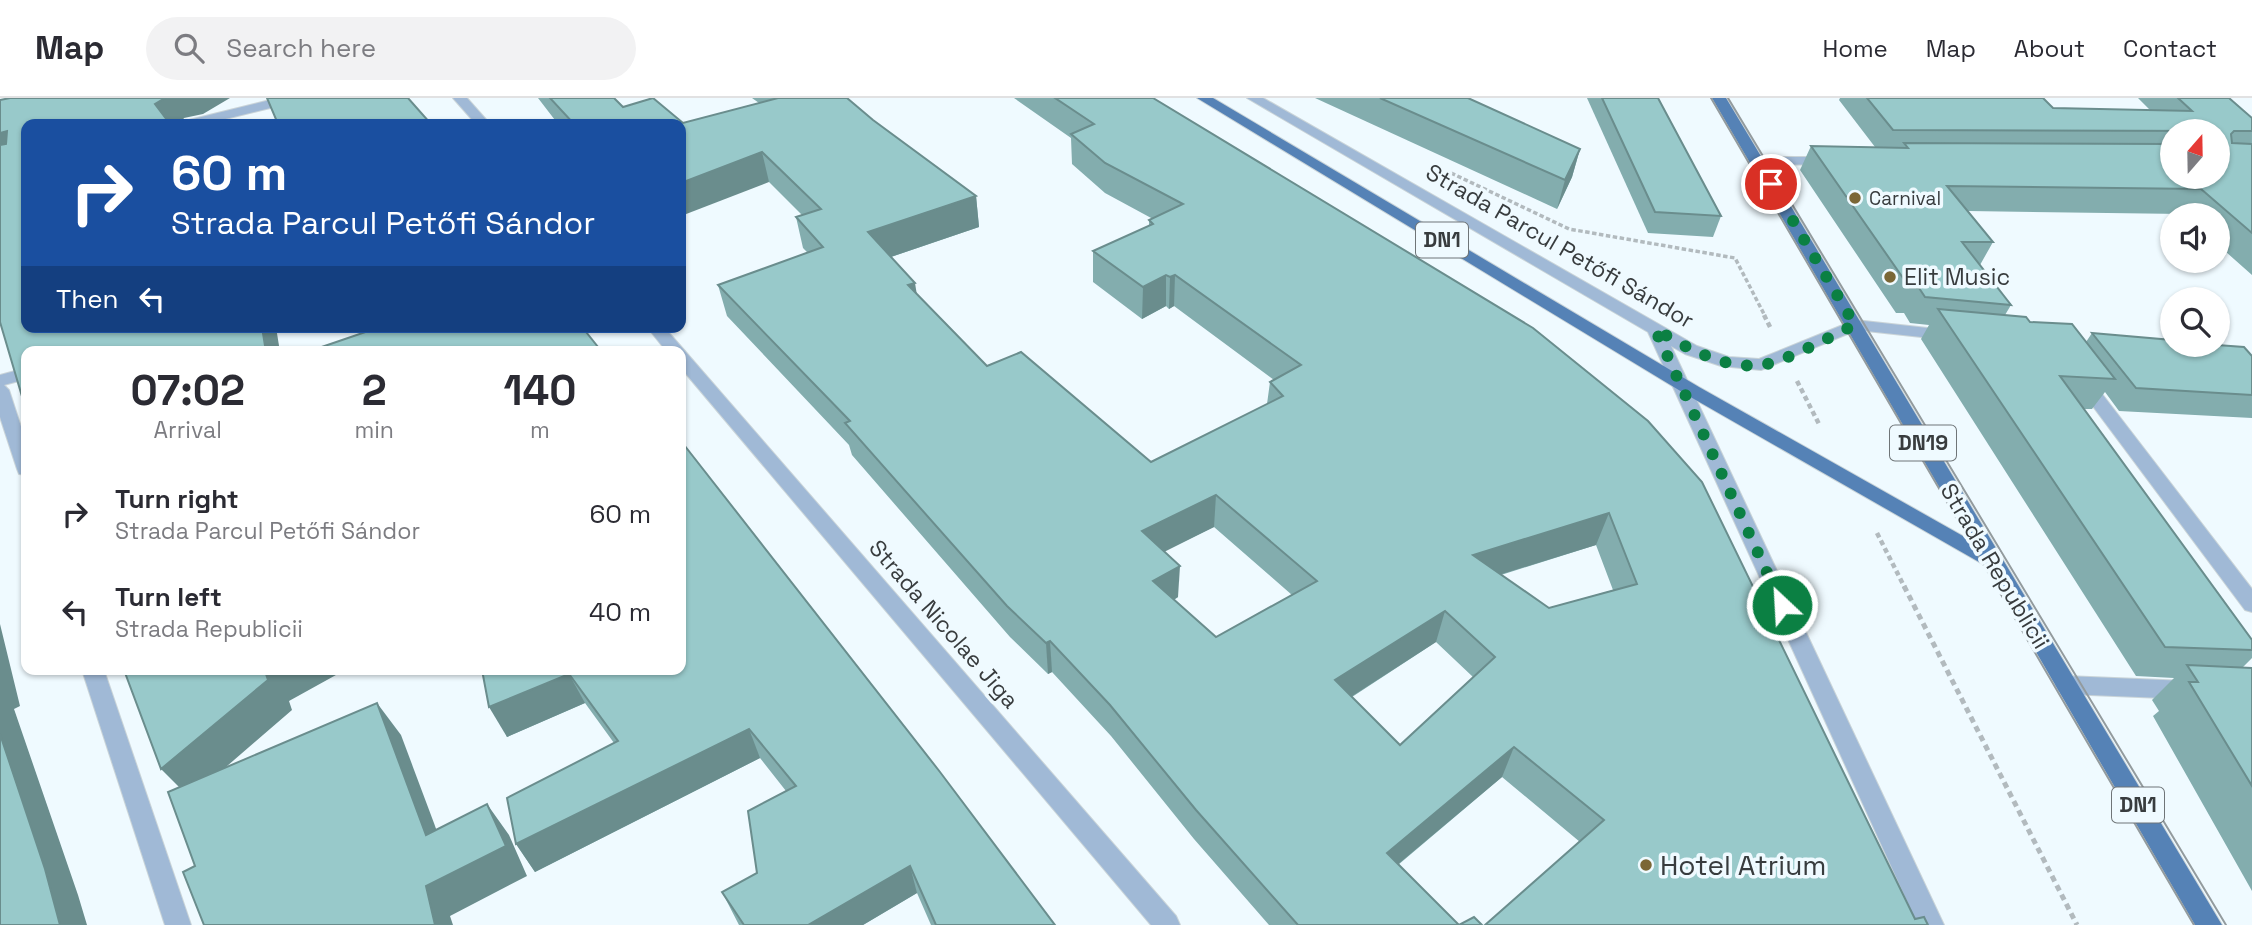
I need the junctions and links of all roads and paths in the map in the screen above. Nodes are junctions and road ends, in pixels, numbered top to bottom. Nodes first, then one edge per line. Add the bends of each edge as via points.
1 (294, 98) edge
2 (460, 98) edge
3 (1204, 98) edge
4 (1254, 98) edge
5 (1719, 98) edge
6 (210, 119) edge
7 (479, 119) edge
8 (1758, 161) junction
9 (1850, 161) edge
10 (1443, 169) dead end
11 (1855, 325) junction
12 (1655, 329) junction
13 (1962, 336) edge
14 (1785, 356) junction
15 (686, 363) edge
16 (2073, 368) edge
17 (21, 375) edge
18 (0, 381) edge
19 (1679, 383) junction
20 (0, 390) edge
21 (21, 454) edge
22 (1851, 484) junction
23 (1990, 560) junction
24 (2252, 604) edge
25 (95, 675) edge
26 (2066, 685) junction
27 (2213, 691) edge
28 (178, 925) edge
29 (1167, 925) edge
30 (1931, 925) edge
31 (2077, 925) edge
32 (2209, 925) edge

1 - 6 street
2 - 7 street
3 - 19 main road, DN1
4 - 12 street, Strada Parcul Petőfi Sándor
5 - 8 main road, Strada Republicii / DN19
8 - 9 street
8 - 11 main road, Strada Republicii / DN19
10 - 14 path via 1569,229 1735,258
11 - 13 street
11 - 14 street, Strada Parcul Petőfi Sándor
11 - 23 main road, Strada Republicii / DN19
12 - 14 street, Strada Parcul Petőfi Sándor via 1691,350 1727,362 1760,365
12 - 19 street
14 - 22 path
15 - 29 street, Strada Nicolae Jiga
16 - 24 street
17 - 18 street
19 - 22 main road, DN1
19 - 30 street
20 - 21 street
22 - 23 main road, DN1
22 - 31 path
23 - 26 main road, Strada Republicii / DN1
25 - 28 street
26 - 27 street
26 - 32 main road, Strada Republicii / DN1

